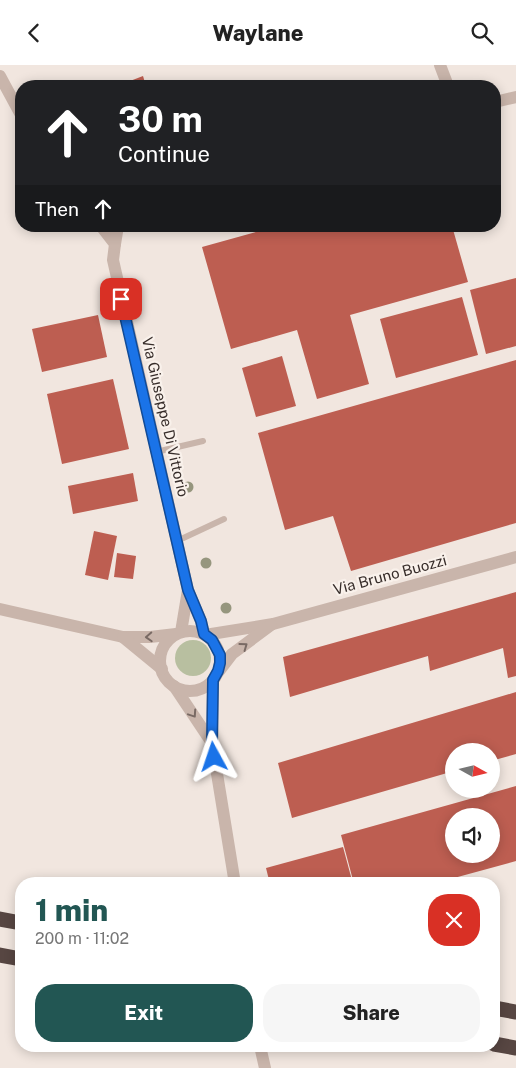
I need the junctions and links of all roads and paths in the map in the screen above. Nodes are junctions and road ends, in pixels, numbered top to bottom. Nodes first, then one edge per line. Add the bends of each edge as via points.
1 (440, 65) edge
2 (0, 76) edge
3 (446, 80) edge
4 (516, 97) edge
5 (501, 101) edge
6 (15, 104) edge
7 (106, 232) edge
8 (117, 232) edge
9 (115, 244) junction
10 (203, 441) dead end
11 (156, 452) junction
12 (224, 519) dead end
13 (176, 541) junction
14 (516, 557) edge
15 (188, 590) junction
16 (0, 609) edge
17 (273, 624) junction
18 (178, 633) junction
19 (205, 634) junction
20 (123, 637) junction
21 (162, 669) junction
22 (215, 676) junction
23 (174, 686) junction
24 (212, 743) junction
25 (234, 877) edge
26 (0, 919) edge
27 (15, 922) edge
28 (0, 955) edge
29 (15, 958) edge
30 (500, 1009) edge
31 (516, 1012) edge
32 (500, 1045) edge
33 (516, 1048) edge
34 (261, 1052) edge
35 (265, 1068) edge

1 - 3 street
2 - 6 street
4 - 5 street
7 - 9 street
8 - 9 street, Via Giuseppe Di Vittorio
9 - 11 street, Via Giuseppe Di Vittorio via 113,260
10 - 11 lane
11 - 13 street, Via Giuseppe Di Vittorio
12 - 13 lane
13 - 15 street, Via Giuseppe Di Vittorio
14 - 17 street, Via Bruno Buozzi
15 - 18 street, Via Giuseppe Di Vittorio
15 - 19 street, Via Giuseppe Di Vittorio
16 - 20 street
17 - 19 street, Via Bruno Buozzi
22 -> 17 street, Via Bruno Buozzi via 232,654
18 - 19 street via 192,631
18 -> 20 street
18 - 21 street via 162,649
19 - 22 street via 217,647 220,663
20 - 21 street
21 - 23 street
22 - 23 street via 206,686 190,691
22 - 24 street
23 -> 24 street
24 - 25 street
26 - 27 highway
28 - 29 highway
30 - 31 highway
32 - 33 highway
34 - 35 street

